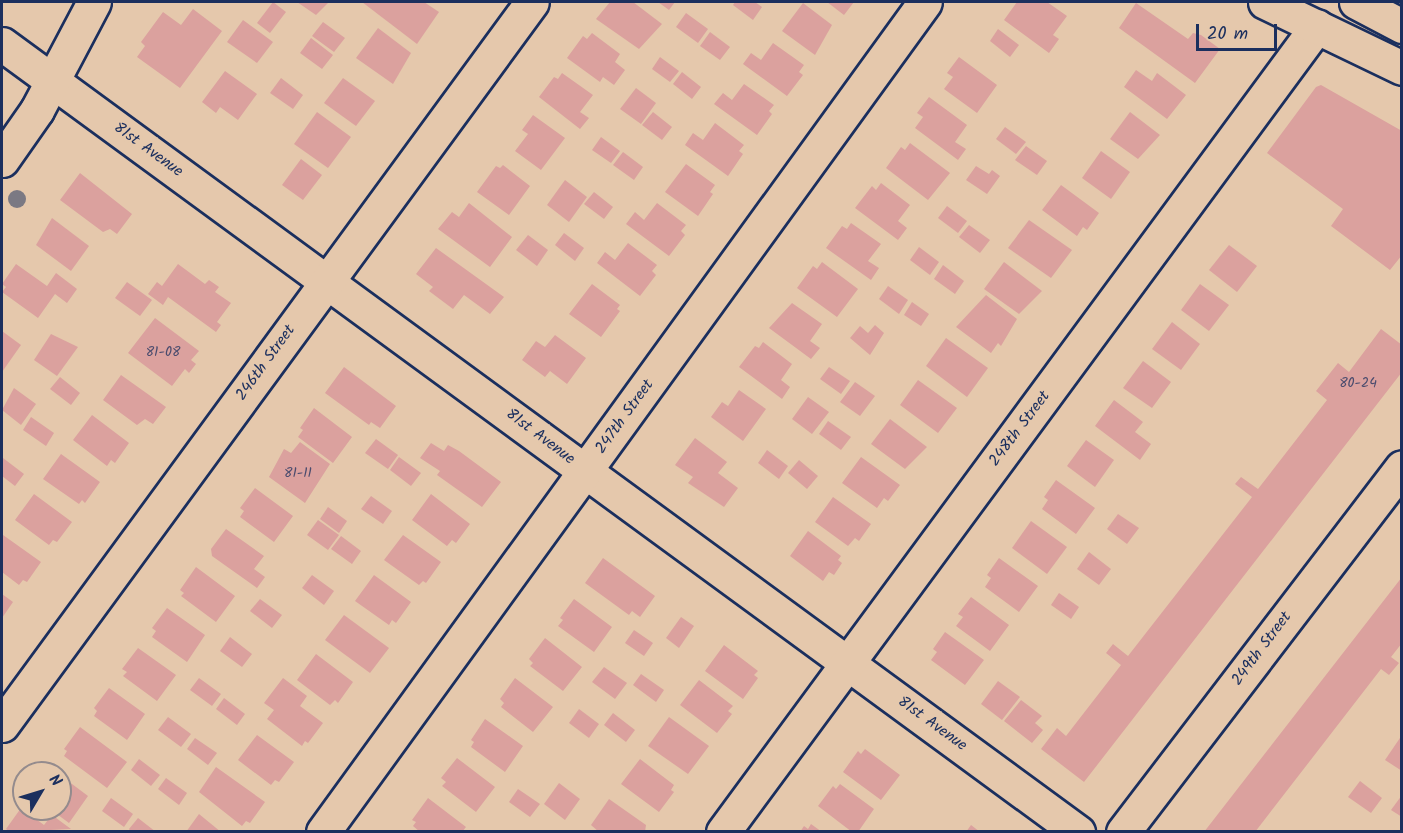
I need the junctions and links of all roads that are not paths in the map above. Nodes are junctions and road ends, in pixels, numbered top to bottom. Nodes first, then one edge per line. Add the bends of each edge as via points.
1 (94, 2) edge
2 (925, 2) edge
3 (1265, 2) edge
4 (1356, 2) edge
5 (515, 7) edge
6 (1317, 26) junction
7 (1401, 26) edge
8 (2, 44) edge
9 (1401, 68) edge
10 (52, 81) junction
11 (2, 160) edge
12 (327, 279) junction
13 (1401, 467) edge
14 (586, 471) junction
15 (847, 662) junction
16 (2, 725) edge
17 (323, 831) edge
18 (723, 831) edge
19 (1078, 831) edge
20 (1123, 831) edge

1 - 10 street
2 - 14 street, 247th Street
3 - 6 street
4 - 7 street
5 - 12 street, 246th Street
6 - 9 street
6 - 15 street, 248th Street
8 - 10 street, 81st Avenue
10 - 11 street
10 - 12 street, 81st Avenue
12 - 14 street, 81st Avenue
12 - 16 street, 246th Street
13 - 20 street, 249th Street
14 - 15 street, 81st Avenue
14 - 17 street, 247th Street
15 - 18 street, 248th Street
15 - 19 street, 81st Avenue

